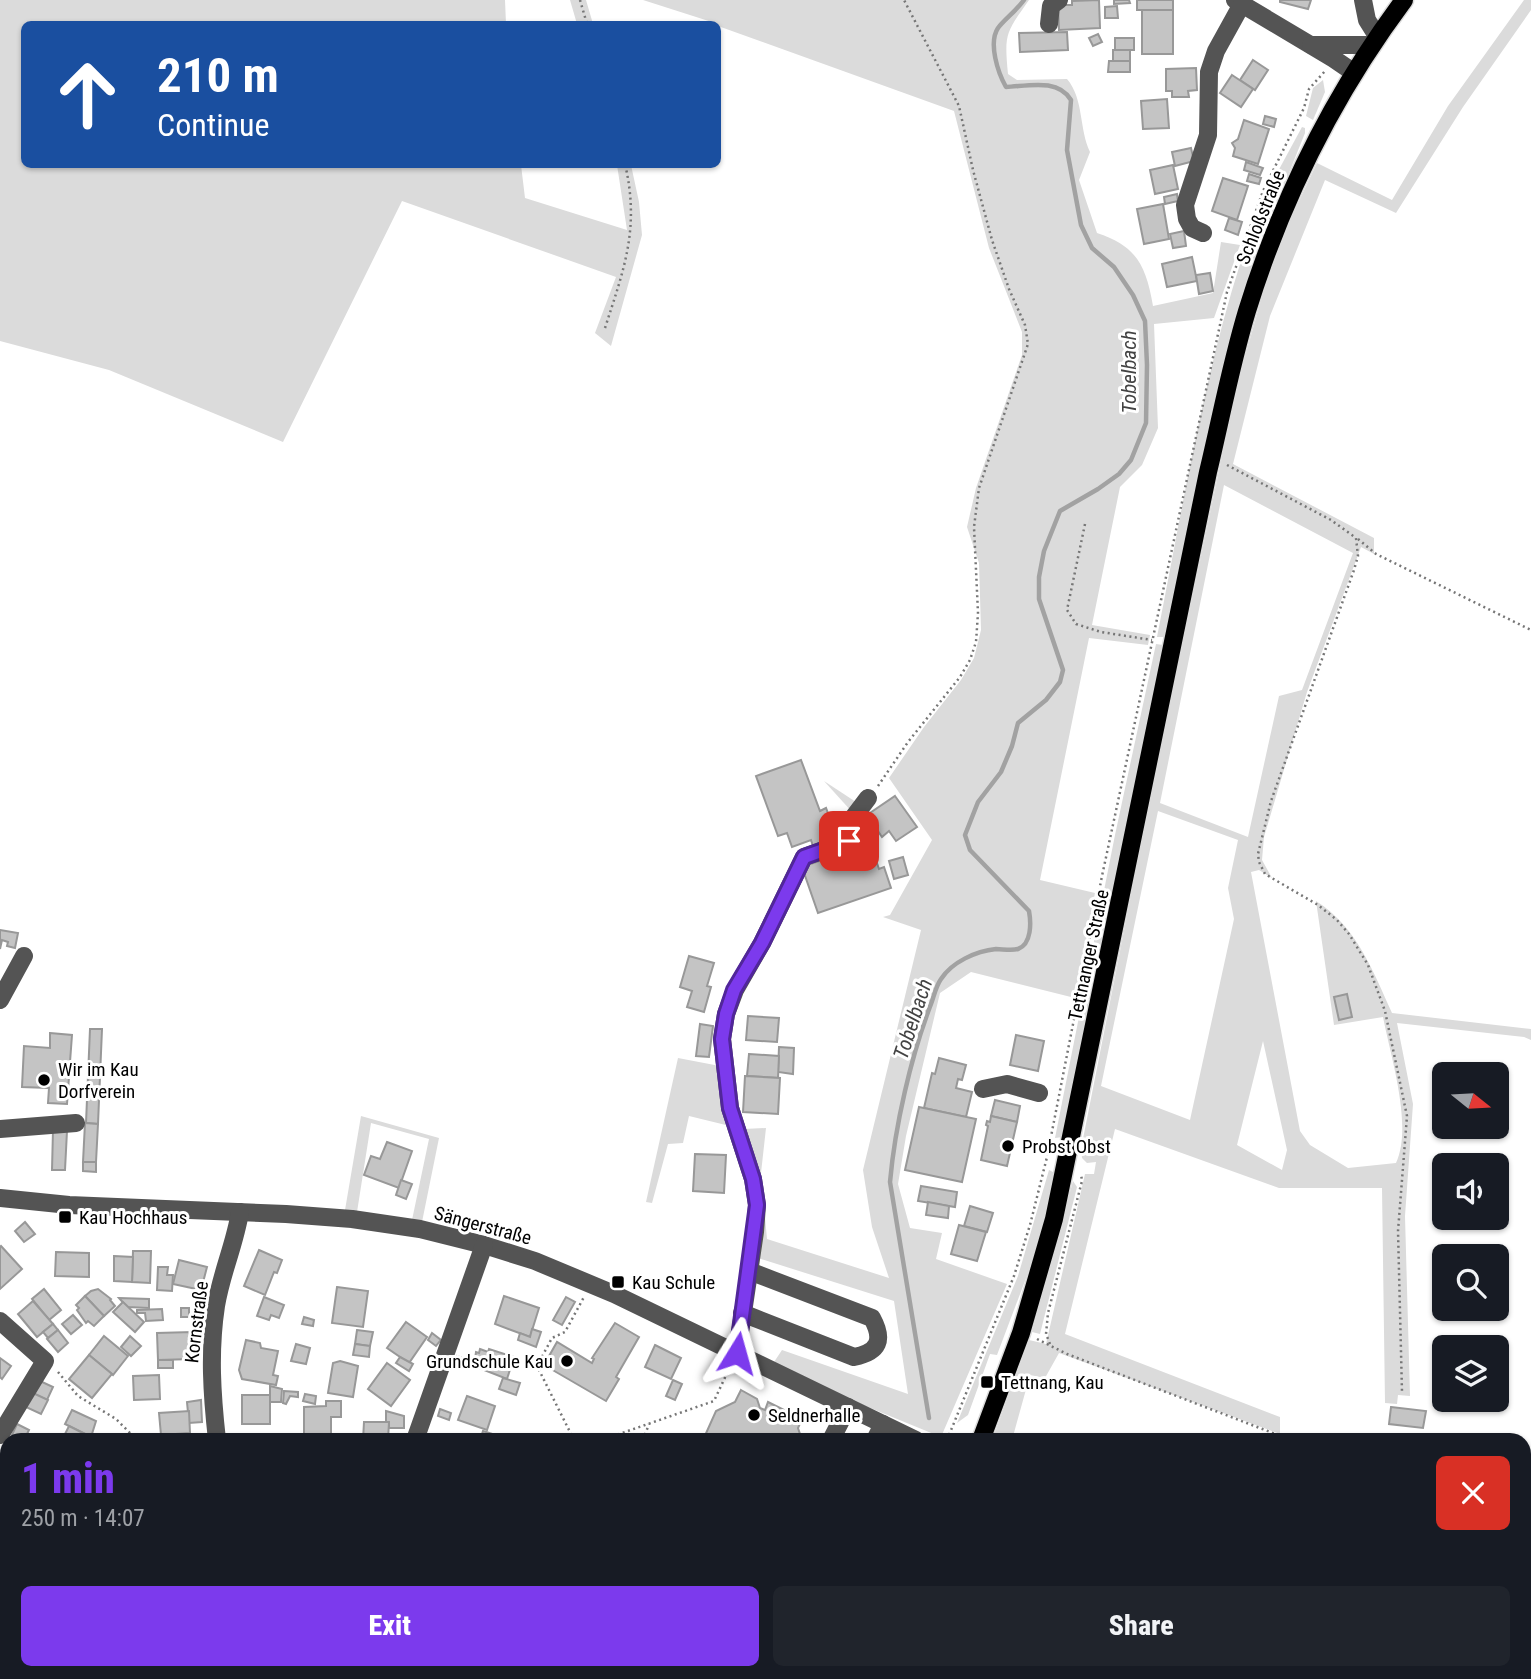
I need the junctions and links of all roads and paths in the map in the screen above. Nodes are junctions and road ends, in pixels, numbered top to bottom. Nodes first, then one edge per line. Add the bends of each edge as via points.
1 (580, 0) edge
2 (904, 0) edge
3 (1059, 0) edge
4 (1363, 0) edge
5 (1404, 0) edge
6 (1245, 3) edge
7 (586, 21) edge
8 (1049, 24) dead end
9 (1374, 40) junction
10 (1310, 45) junction
11 (1353, 72) junction
12 (626, 168) edge
13 (1203, 233) dead end
14 (605, 328) dead end
15 (1210, 466) junction
16 (1085, 524) dead end
17 (1356, 538) junction
18 (1531, 630) edge
19 (1153, 640) dead end
20 (868, 798) joint
21 (24, 956) dead end
22 (0, 1000) edge
23 (983, 1089) dead end
24 (1039, 1093) dead end
25 (1056, 1114) dead end
26 (76, 1123) dead end
27 (0, 1129) edge
28 (1067, 1161) junction
29 (0, 1198) edge
30 (240, 1212) junction
31 (484, 1245) junction
32 (750, 1270) junction
33 (591, 1284) junction
34 (742, 1313) junction
35 (0, 1321) edge
36 (1021, 1333) junction
37 (1050, 1345) junction
38 (737, 1353) junction
39 (44, 1361) junction
40 (1402, 1392) dead end
41 (848, 1407) junction
42 (649, 1424) junction
43 (879, 1432) edge
44 (1, 1433) edge
45 (130, 1433) edge
46 (216, 1433) edge
47 (417, 1433) edge
48 (570, 1433) edge
49 (623, 1433) edge
50 (646, 1433) edge
51 (835, 1433) edge
52 (950, 1433) edge
53 (984, 1433) edge
54 (1270, 1433) edge

1 - 7 path
2 - 20 path via 959,106 992,240 1026,325 1028,344 975,507 978,613 970,660
3 - 8 street via 1051,6
4 - 9 street
5 - 9 main road, Schloßstraße
6 - 10 street
6 - 13 street via 1216,51 1209,72 1208,135 1185,205 1186,219
9 - 10 street
9 - 11 main road, Schloßstraße
10 - 11 street
11 - 15 main road, Schloßstraße via 1320,130 1265,256 1227,386
12 - 14 path via 632,231
15 - 17 path via 1227,465
15 - 28 main road, Tettnanger Straße
16 - 19 path via 1067,610 1076,624
17 - 18 path via 1376,554
17 - 40 path via 1358,556 1271,800 1258,854 1265,874 1318,905 1349,933 1368,965 1385,1011 1407,1116 1398,1231
20 - 32 street via 843,831 849,841 804,857 734,990 726,1014 722,1039 730,1108 757,1205
21 - 22 street
23 - 24 street via 1007,1084
25 - 52 path via 1014,1276
26 - 27 street
28 - 36 main road, Tettnanger Straße
28 - 37 path via 1079,1167 1082,1181 1048,1313
29 - 30 street, Sängerstraße
30 - 31 street, Sängerstraße via 352,1219
30 - 46 street, Kornstraße via 212,1339
31 - 33 street, Sängerstraße
31 - 47 street
32 - 34 street
32 - 34 street via 872,1318 878,1343 869,1354 854,1357
33 - 38 street, Sängerstraße
33 - 48 path via 565,1332 552,1338 537,1366
34 - 38 street
35 - 39 street
36 - 37 path
36 - 53 main road, Tettnanger Straße
37 - 54 path
38 - 41 street, Sängerstraße
38 - 42 path via 714,1401
39 - 44 street
39 - 45 path via 78,1396
41 - 43 street, Sängerstraße
41 - 51 street
42 - 49 path
42 - 50 path

